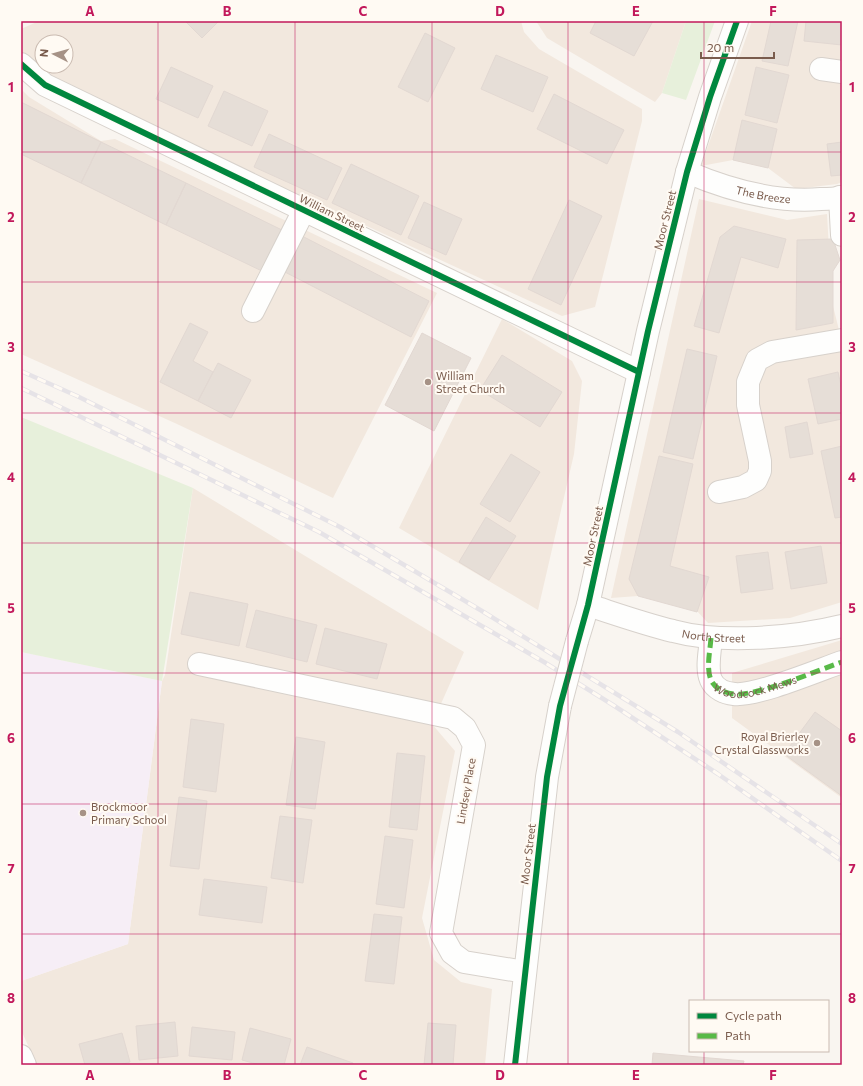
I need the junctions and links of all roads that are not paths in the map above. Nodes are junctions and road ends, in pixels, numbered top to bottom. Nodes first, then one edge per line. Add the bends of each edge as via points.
1 (737, 21) edge
2 (21, 64) edge
3 (687, 172) junction
4 (841, 197) edge
5 (304, 210) junction
6 (842, 235) edge
7 (252, 311) dead end
8 (842, 340) edge
9 (639, 372) junction
10 (719, 492) dead end
11 (588, 605) junction
12 (842, 626) edge
13 (711, 638) junction
14 (842, 662) edge
15 (199, 664) dead end
16 (525, 972) junction
17 (21, 1056) edge
18 (25, 1065) edge
19 (515, 1065) edge

1 - 3 street, Moor Street
2 - 5 street, William Street via 45,85
3 - 4 street, The Breeze via 711,183 751,194 800,201
3 - 9 street, Moor Street
4 - 6 street
5 - 7 street
5 - 9 street, William Street
8 - 10 street via 772,352 757,360 748,382 748,405 760,471 756,480 743,487
9 - 11 street, Moor Street
11 - 13 street, North Street via 673,632
11 - 16 street, Moor Street, bridge via 560,706 546,785
12 - 13 street, North Street via 787,635
13 - 14 street, Woodcock Mews via 709,670 712,682 720,690 734,694 755,692
15 - 16 street, Lindsey Place via 453,718 465,728 474,745 441,934 452,953 464,962
16 - 19 street, Moor Street
17 - 18 street

